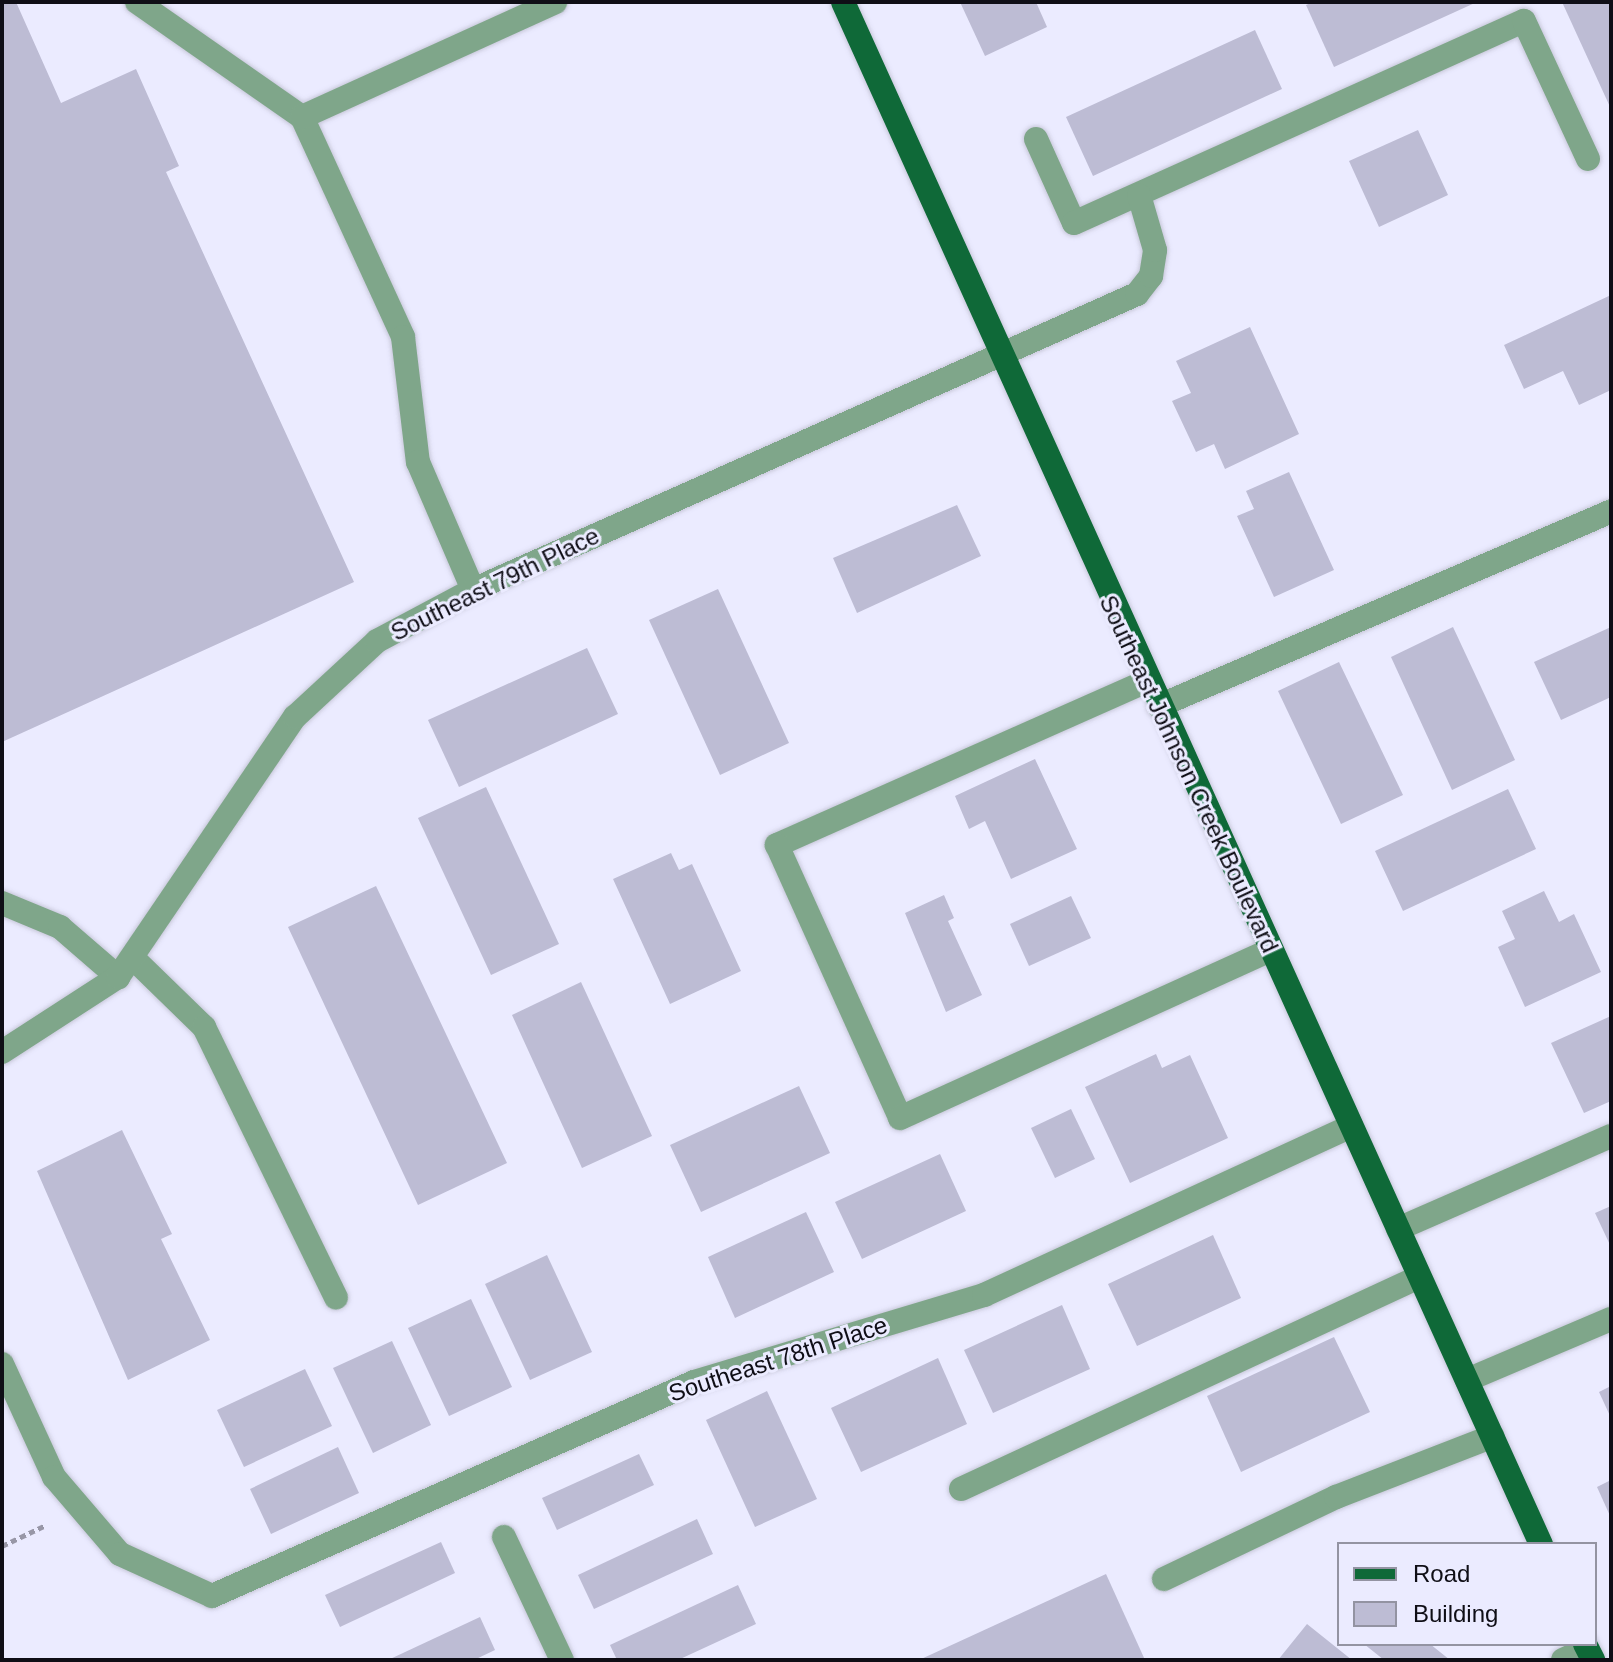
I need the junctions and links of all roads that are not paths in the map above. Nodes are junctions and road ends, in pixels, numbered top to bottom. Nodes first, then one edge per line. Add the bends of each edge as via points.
1 (137, 2) edge
2 (555, 2) edge
3 (843, 2) edge
4 (302, 117) junction
5 (1036, 139) dead end
6 (1588, 159) dead end
7 (1139, 195) junction
8 (998, 353) junction
9 (1611, 511) edge
10 (473, 590) junction
11 (1147, 681) junction
12 (1159, 706) junction
13 (2, 903) edge
14 (1270, 950) junction
15 (126, 968) junction
16 (2, 1052) edge
17 (1350, 1127) junction
18 (1611, 1136) edge
19 (1398, 1229) junction
20 (1419, 1277) junction
21 (336, 1298) dead end
22 (1611, 1319) edge
23 (2, 1364) edge
24 (1467, 1380) junction
25 (1493, 1436) junction
26 (961, 1489) dead end
27 (504, 1537) dead end
28 (1540, 1542) edge
29 (1164, 1579) dead end
30 (1588, 1651) edge
31 (562, 1660) edge
32 (1563, 1660) edge

1 - 4 street
2 - 4 street
3 - 8 main road, Southeast Johnson Creek Boulevard
4 - 10 street via 403,337 418,462
5 - 7 street via 1074,223
6 - 7 street via 1524,21
7 - 8 street, Southeast 79th Place via 1155,250 1151,276 1137,294
8 - 10 street, Southeast 79th Place
8 - 11 main road, Southeast Johnson Creek Boulevard
9 - 12 street
10 - 15 street, Southeast 79th Place via 377,641 295,717
11 - 12 main road, Southeast Johnson Creek Boulevard
11 - 14 street via 777,845 893,1104 900,1118
12 - 14 main road, Southeast Johnson Creek Boulevard
13 - 15 street via 60,927
14 - 17 main road, Southeast Johnson Creek Boulevard
15 - 16 street, Southeast 79th Place
15 - 21 street via 204,1027
17 - 19 main road, Southeast Johnson Creek Boulevard
17 - 23 street, Southeast 78th Place via 984,1295 694,1382 212,1596 120,1554 54,1477
18 - 19 street
19 - 20 main road, Southeast Johnson Creek Boulevard
20 - 24 main road, Southeast Johnson Creek Boulevard
20 - 26 street
22 - 24 street
24 - 25 main road, Southeast Johnson Creek Boulevard
25 - 28 main road, Southeast Johnson Creek Boulevard
25 - 29 street via 1336,1497
27 - 31 street
30 - 32 street

